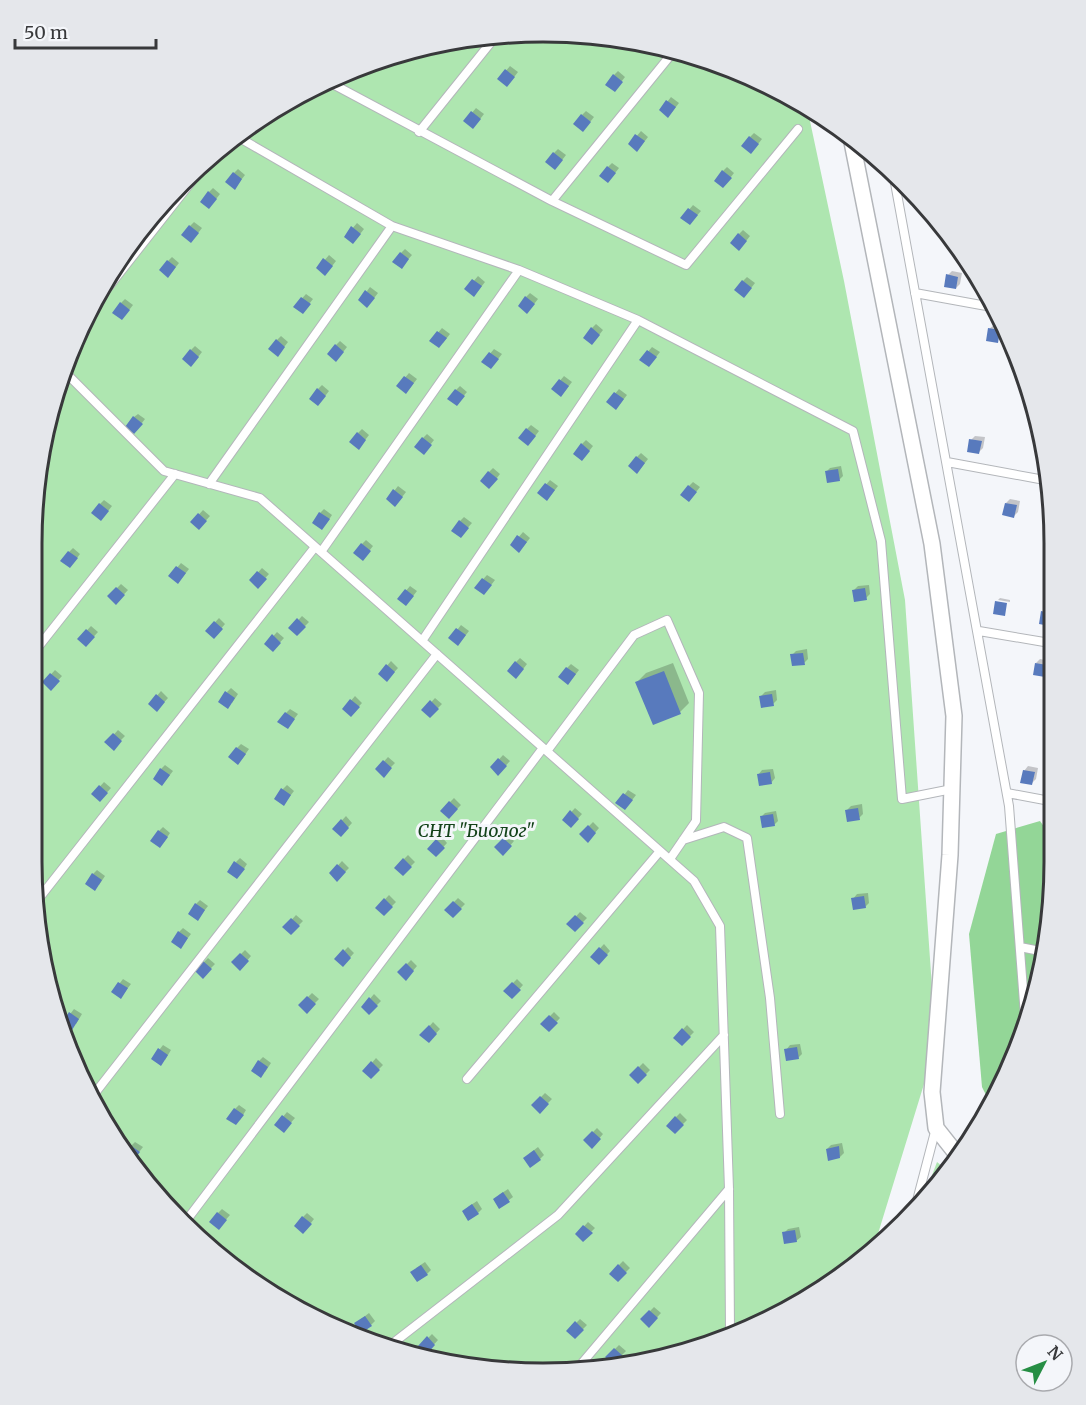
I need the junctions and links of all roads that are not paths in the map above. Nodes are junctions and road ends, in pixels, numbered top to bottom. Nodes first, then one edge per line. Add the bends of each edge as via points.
1 (489, 45) edge
2 (668, 58) edge
3 (337, 87) edge
4 (798, 129) dead end
5 (419, 132) junction
6 (245, 141) edge
7 (854, 151) edge
8 (896, 188) edge
9 (552, 201) junction
10 (171, 208) edge
11 (392, 226) junction
12 (128, 263) edge
13 (519, 270) junction
14 (915, 293) junction
15 (984, 305) edge
16 (638, 320) junction
17 (71, 378) edge
18 (947, 462) junction
19 (175, 474) junction
20 (1040, 479) edge
21 (209, 484) junction
22 (318, 550) junction
23 (979, 631) junction
24 (422, 641) junction
25 (42, 642) edge
26 (1044, 643) edge
27 (437, 654) junction
28 (545, 750) junction
29 (952, 789) junction
30 (1007, 793) junction
31 (1044, 800) edge
32 (683, 840) junction
33 (660, 851) junction
34 (670, 859) junction
35 (43, 894) edge
36 (1020, 947) junction
37 (1036, 950) edge
38 (1024, 1001) edge
39 (724, 1035) junction
40 (467, 1078) dead end
41 (97, 1090) edge
42 (780, 1114) dead end
43 (936, 1128) junction
44 (953, 1149) edge
45 (729, 1189) junction
46 (919, 1193) edge
47 (189, 1216) edge
48 (730, 1327) edge
49 (396, 1341) edge
50 (584, 1361) edge

1 - 5 lane
2 - 9 lane
3 - 5 lane
4 - 9 lane via 686,265
5 - 9 lane
6 - 11 lane
7 - 29 street via 933,544 954,716
8 - 14 lane
10 - 12 lane
11 - 13 lane
11 - 21 lane
13 - 16 lane
13 - 22 lane
14 - 15 lane
14 - 18 lane
16 - 24 lane
16 - 29 lane via 853,430 881,541 902,799
17 - 19 lane via 164,471
18 - 20 lane
18 - 23 lane
19 - 21 lane
19 - 25 lane
21 - 22 lane via 260,498
22 - 24 lane
22 - 35 lane
23 - 26 lane
23 - 30 lane
24 - 27 lane
27 - 28 lane
27 - 41 lane
28 - 32 lane via 634,635 667,620 699,693 696,821
28 - 33 lane
28 - 47 lane
29 - 43 street via 932,1092
30 - 31 lane
30 - 36 lane
32 - 34 lane
32 - 42 lane via 724,827 747,838 770,998
33 - 34 lane
33 - 40 lane
34 - 39 lane via 694,880 720,926
36 - 37 lane
36 - 38 lane
39 - 45 lane
39 - 49 lane via 558,1215
43 - 44 street
43 - 46 lane
45 - 48 lane
45 - 50 lane

